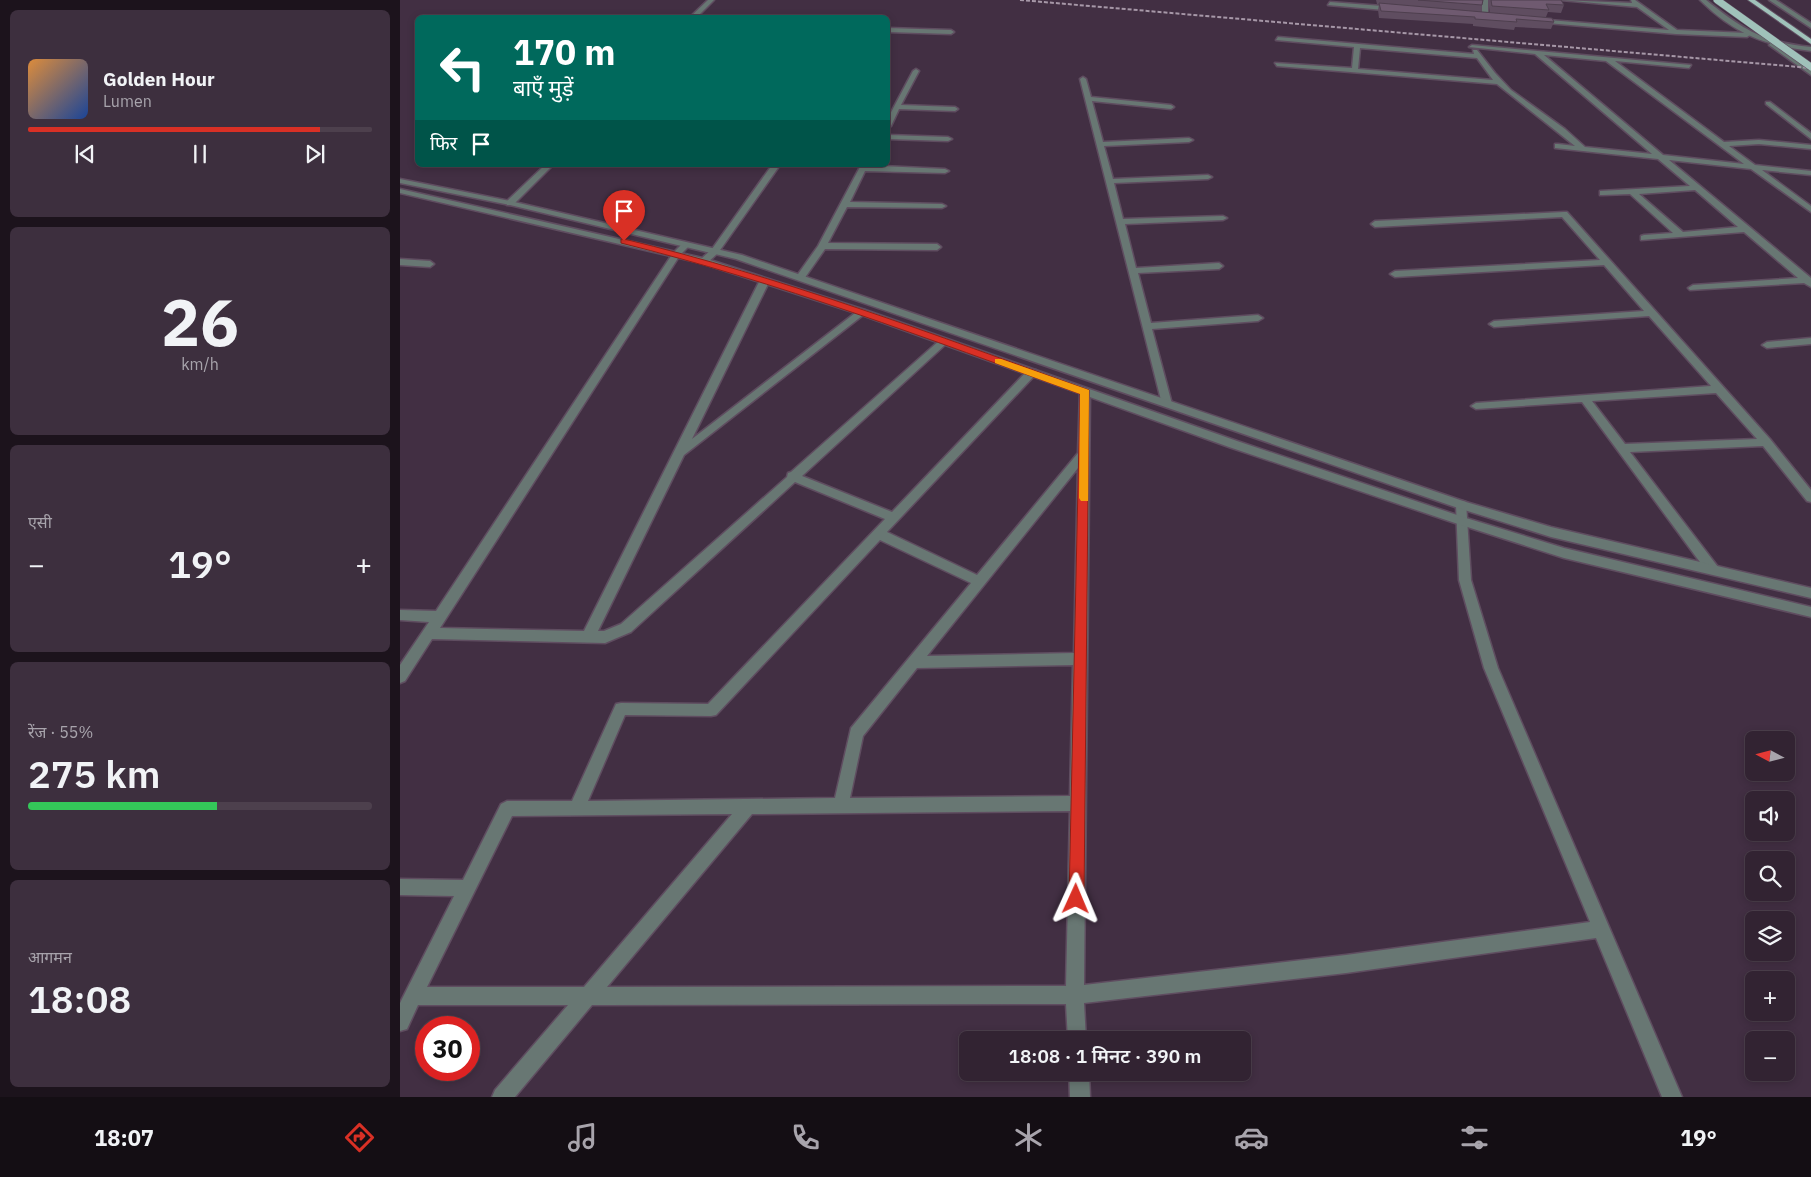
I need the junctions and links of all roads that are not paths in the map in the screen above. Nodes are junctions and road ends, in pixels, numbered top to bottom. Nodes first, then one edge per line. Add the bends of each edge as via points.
1 (711, 0) edge
2 (1485, 0) edge
3 (1564, 0) edge
4 (1632, 0) edge
5 (1703, 0) edge
6 (1717, 0) edge
7 (1751, 0) edge
8 (1772, 0) edge
9 (1330, 4) dead end
10 (1639, 5) junction
11 (1407, 10) edge
12 (695, 15) edge
13 (1475, 16) edge
14 (1485, 16) junction
15 (1494, 17) edge
16 (1533, 20) edge
17 (1811, 26) edge
18 (890, 30) edge
19 (951, 32) dead end
20 (1676, 32) junction
21 (1747, 35) junction
22 (1278, 39) dead end
23 (1811, 42) edge
24 (1771, 44) junction
25 (1357, 46) junction
26 (1811, 49) edge
27 (1536, 52) junction
28 (1480, 56) junction
29 (1608, 58) junction
30 (1278, 64) dead end
31 (1689, 66) dead end
32 (1811, 67) edge
33 (1355, 70) junction
34 (916, 71) dead end
35 (1811, 73) edge
36 (1083, 79) dead end
37 (1499, 82) junction
38 (1088, 99) junction
39 (1768, 103) dead end
40 (897, 107) junction
41 (1171, 107) dead end
42 (955, 109) dead end
43 (890, 120) edge
44 (890, 137) edge
45 (1811, 137) edge
46 (948, 139) dead end
47 (1189, 140) dead end
48 (1100, 144) junction
49 (1722, 144) junction
50 (1558, 146) dead end
51 (1811, 147) edge
52 (1582, 148) junction
53 (1660, 157) junction
54 (547, 167) edge
55 (775, 167) edge
56 (864, 167) edge
57 (1753, 167) junction
58 (945, 171) dead end
59 (1811, 173) edge
60 (1208, 177) dead end
61 (400, 180) edge
62 (1110, 181) junction
63 (1697, 188) junction
64 (400, 191) edge
65 (1632, 192) junction
66 (1603, 193) dead end
67 (510, 203) junction
68 (844, 204) junction
69 (942, 206) dead end
70 (1811, 210) edge
71 (1223, 218) dead end
72 (1120, 222) junction
73 (1374, 224) dead end
74 (1746, 229) junction
75 (1681, 235) junction
76 (1644, 238) dead end
77 (688, 244) junction
78 (822, 246) junction
79 (936, 247) dead end
80 (715, 250) junction
81 (677, 253) junction
82 (704, 261) junction
83 (400, 262) edge
84 (1607, 262) junction
85 (430, 264) dead end
86 (1220, 266) dead end
87 (1133, 271) junction
88 (1395, 274) dead end
89 (801, 278) junction
90 (1809, 281) edge
91 (764, 282) junction
92 (1693, 288) dead end
93 (862, 312) junction
94 (1652, 313) junction
95 (1258, 318) dead end
96 (1494, 324) dead end
97 (1148, 326) junction
98 (1811, 341) edge
99 (943, 342) junction
100 (1767, 345) dead end
101 (1032, 372) junction
102 (1719, 389) junction
103 (1085, 392) junction
104 (1585, 399) junction
105 (1167, 404) junction
106 (1476, 406) dead end
107 (1766, 442) junction
108 (1624, 448) junction
109 (1085, 452) junction
110 (679, 454) junction
111 (792, 476) junction
112 (1811, 498) edge
113 (1462, 505) junction
114 (893, 517) junction
115 (1462, 521) junction
116 (878, 533) junction
117 (1713, 570) junction
118 (980, 582) junction
119 (1811, 592) edge
120 (1811, 612) edge
121 (400, 614) edge
122 (440, 617) junction
123 (429, 633) junction
124 (588, 637) junction
125 (1081, 659) junction
126 (915, 662) junction
127 (400, 677) edge
128 (1078, 803) junction
129 (749, 806) junction
130 (841, 806) junction
131 (577, 808) junction
132 (400, 887) edge
133 (467, 888) junction
134 (1601, 928) junction
135 (1074, 995) junction
136 (413, 996) junction
137 (587, 996) junction
138 (400, 1022) edge
139 (1076, 1031) edge
140 (1079, 1081) edge
141 (502, 1097) edge
142 (1080, 1097) edge
143 (1672, 1097) edge

1 - 12 street
2 - 14 street
3 - 10 street
4 - 10 street
5 - 21 street
6 - 32 highway, bridge
7 - 23 highway
8 - 17 street
9 - 11 street
10 - 20 street
13 - 14 street
14 - 15 street
16 - 20 street
18 - 19 street
20 - 21 street
21 - 24 street
22 - 25 street
24 - 26 street
24 - 35 street
25 - 28 street
25 - 33 street
27 - 28 street via 1472,47
27 - 29 street
27 - 53 street
28 - 37 street
29 - 31 street
29 - 49 street
30 - 33 street
33 - 37 street
34 - 40 street
36 - 38 street
37 - 52 street via 1565,131
38 - 41 street
38 - 48 street
39 - 45 street
40 - 42 street
40 - 43 street
44 - 46 street
47 - 48 street
48 - 62 street
49 - 51 street via 1759,142
49 - 57 street
50 - 52 street
52 - 53 street
53 - 57 street
53 - 63 street
54 - 67 street
55 - 80 street
56 - 58 street
56 - 68 street
57 - 59 street
57 - 70 street
60 - 62 street
61 - 67 street
62 - 72 street
63 - 65 street
63 - 74 street
64 - 81 street
65 - 66 street
65 - 75 street
67 - 77 street
68 - 69 street
68 - 78 street
71 - 72 street
72 - 87 street
73 - 84 street via 1564,214
74 - 75 street
74 - 90 street
75 - 76 street
77 - 80 street
77 - 81 street
78 - 79 street
78 - 89 street
80 - 82 street
80 - 89 street
81 - 82 street
81 - 122 street
82 - 91 street
83 - 85 street
84 - 88 street
84 - 94 street
86 - 87 street
87 - 97 street
89 - 105 street
90 - 92 street
91 - 93 street
91 - 110 street
93 - 99 street
93 - 110 street
94 - 96 street
94 - 102 street
95 - 97 street
97 - 105 street
98 - 100 street
99 - 101 street
99 - 111 street
101 - 103 street
101 - 114 street
102 - 104 street
102 - 107 street
103 - 109 street
103 - 115 street
104 - 106 street
104 - 108 street
105 - 113 street
107 - 108 street
107 - 112 street
108 - 117 street
109 - 118 street
109 - 125 street
110 - 124 street
111 - 114 street
111 - 124 street via 626,628 606,637
113 - 115 street
113 - 117 street via 1551,532
114 - 116 street
115 - 120 street via 1564,553
115 - 134 street via 1465,580 1491,668
116 - 118 street
116 - 131 street via 711,710 621,709
117 - 119 street
118 - 126 street
121 - 122 street
122 - 123 street
123 - 124 street
123 - 127 street
125 - 126 street
125 - 128 street
126 - 130 street via 856,733
128 - 130 street
128 - 135 street
129 - 130 street
129 - 131 street
129 - 137 street
131 - 133 street via 507,809
132 - 133 street
133 - 136 street
134 - 135 street via 1346,964
134 - 143 street
135 - 137 street
135 - 139 street
136 - 137 street
136 - 138 street
137 - 141 street
140 - 142 street

